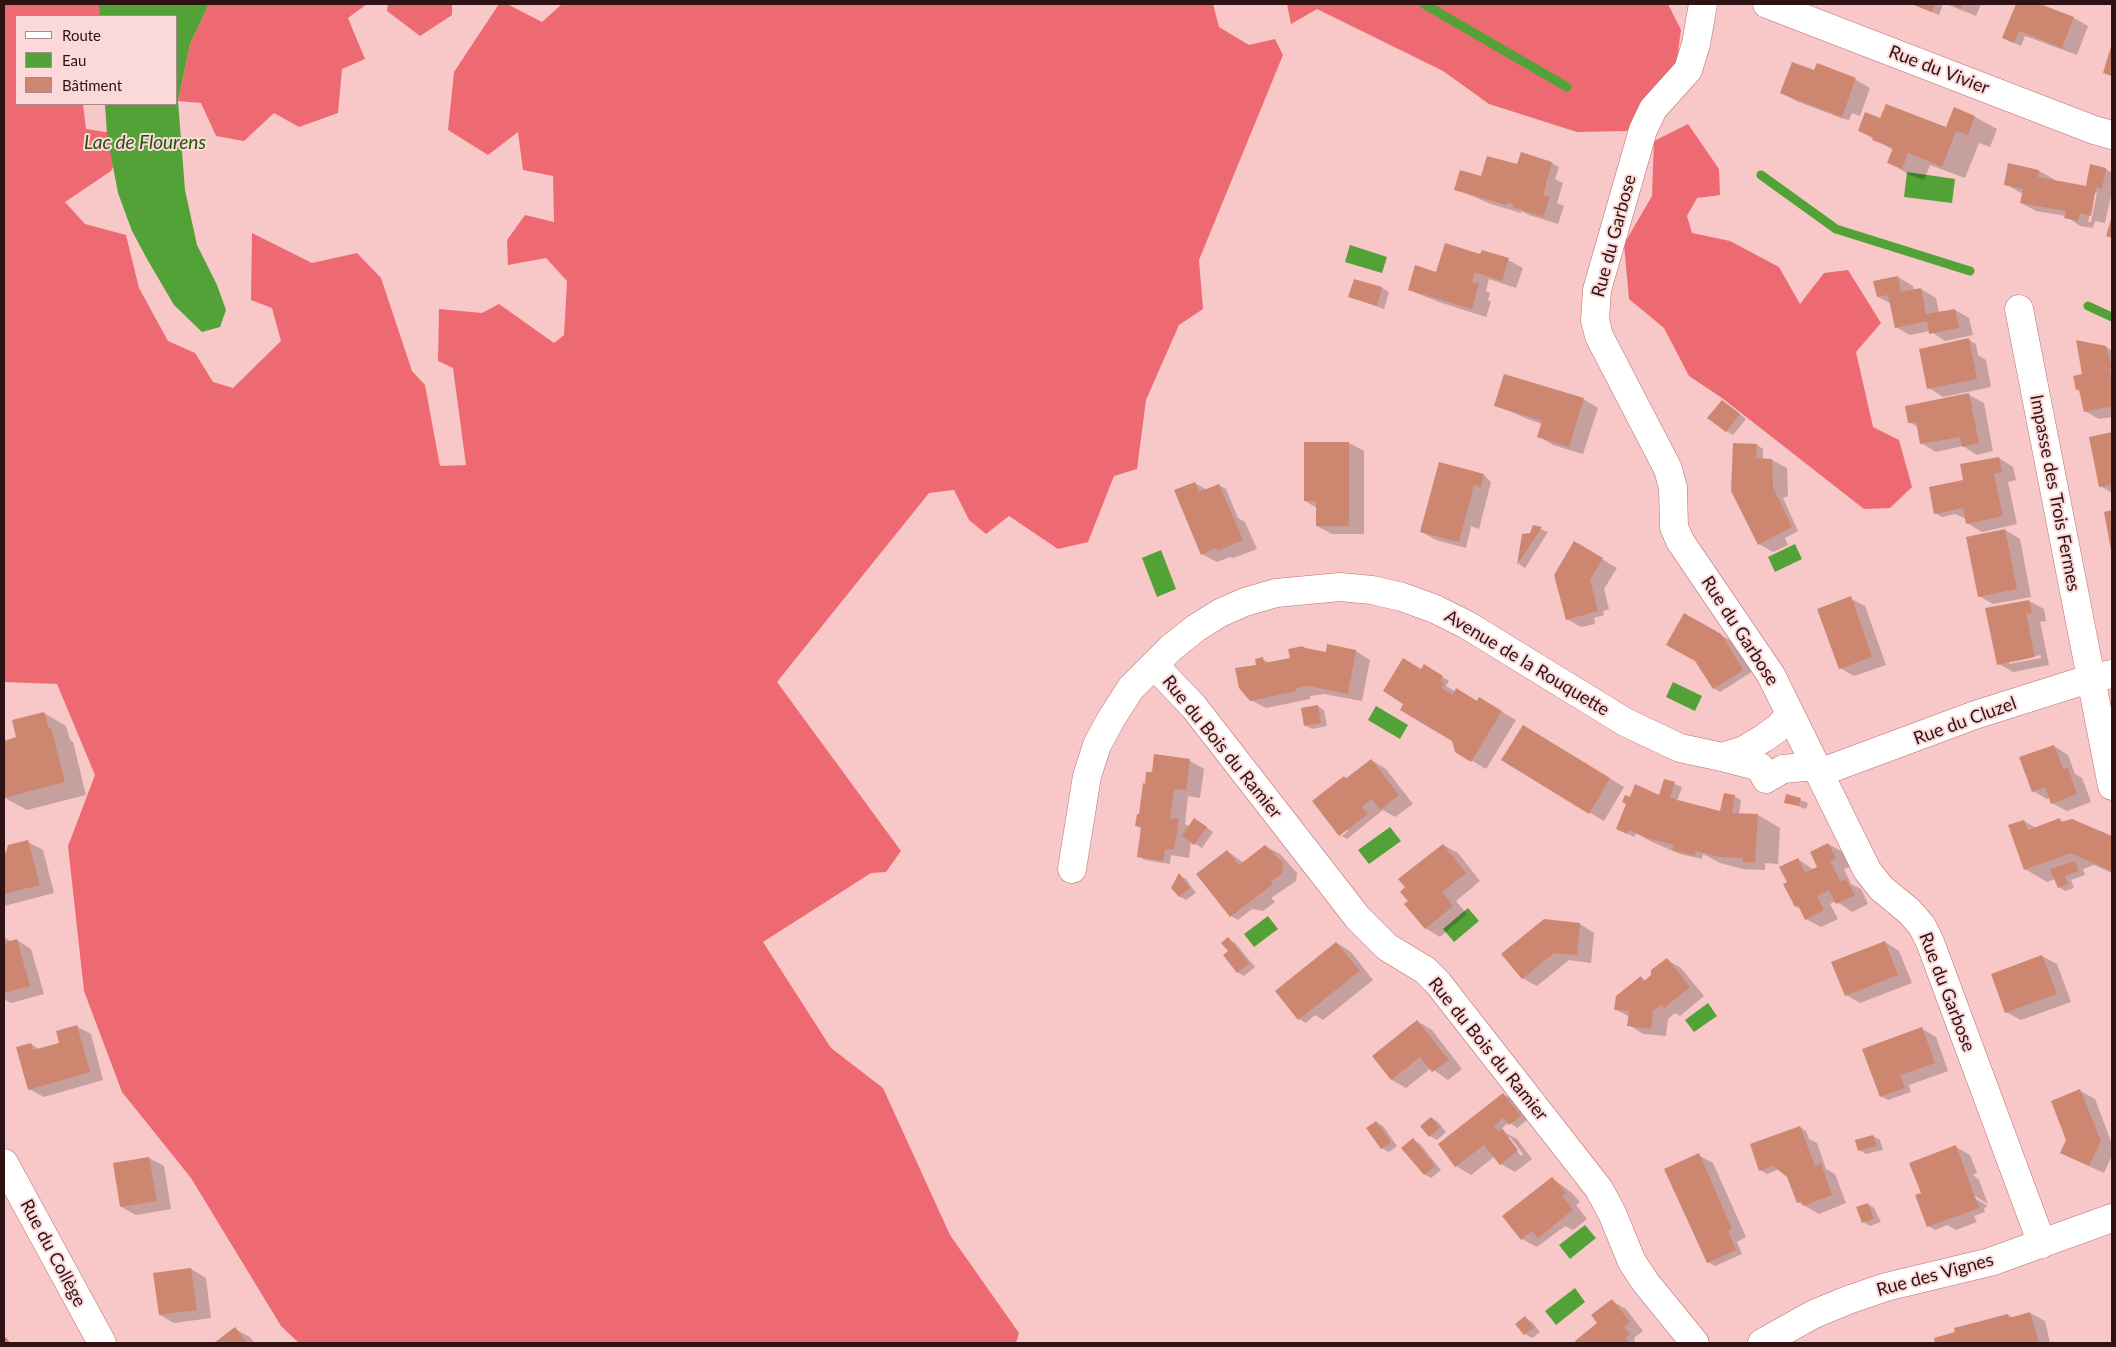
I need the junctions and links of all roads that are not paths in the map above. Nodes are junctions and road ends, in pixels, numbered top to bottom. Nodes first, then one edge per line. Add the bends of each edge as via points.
1 (1703, 4) edge
2 (1767, 4) edge
3 (2112, 135) edge
4 (2019, 309) dead end
5 (1154, 665) junction
6 (2102, 676) edge
7 (1790, 714) junction
8 (1722, 757) junction
9 (1818, 769) junction
10 (2112, 786) edge
11 (1072, 869) dead end
12 (4, 1163) edge
13 (2112, 1218) edge
14 (2042, 1244) junction
15 (102, 1343) edge
16 (1695, 1343) edge
17 (1762, 1343) edge

1 - 7 street, Rue du Garbose via 1688,70 1653,110 1643,130 1597,290 1595,320 1599,336 1668,468 1673,488 1674,527 1680,541 1771,675
2 - 3 street, Rue du Vivier
4 - 6 street, Impasse des Trois Fermes
5 - 8 street, Avenue de la Rouquette via 1196,628 1245,602 1276,593 1309,589 1372,590 1436,609 1656,738 1680,748
5 - 11 street, Avenue de la Rouquette via 1131,688 1097,745 1087,776
5 - 16 street, Rue du Bois du Ramier via 1194,707 1358,918 1387,946 1438,983 1599,1189 1632,1262
6 - 9 street, Rue du Cluzel
6 - 10 street, Impasse des Trois Fermes
7 - 8 street via 1764,738 1744,750
7 - 9 street, Rue du Garbose
8 - 9 street, Avenue de la Rouquette via 1760,768 1766,779 1782,769
9 - 14 street, Rue du Garbose via 1867,870 1881,888 1916,919 1930,942
12 - 15 street, Rue du Collège
13 - 14 street, Rue des Vignes
14 - 17 street, Rue des Vignes via 1990,1262 1886,1287 1848,1300 1814,1314

